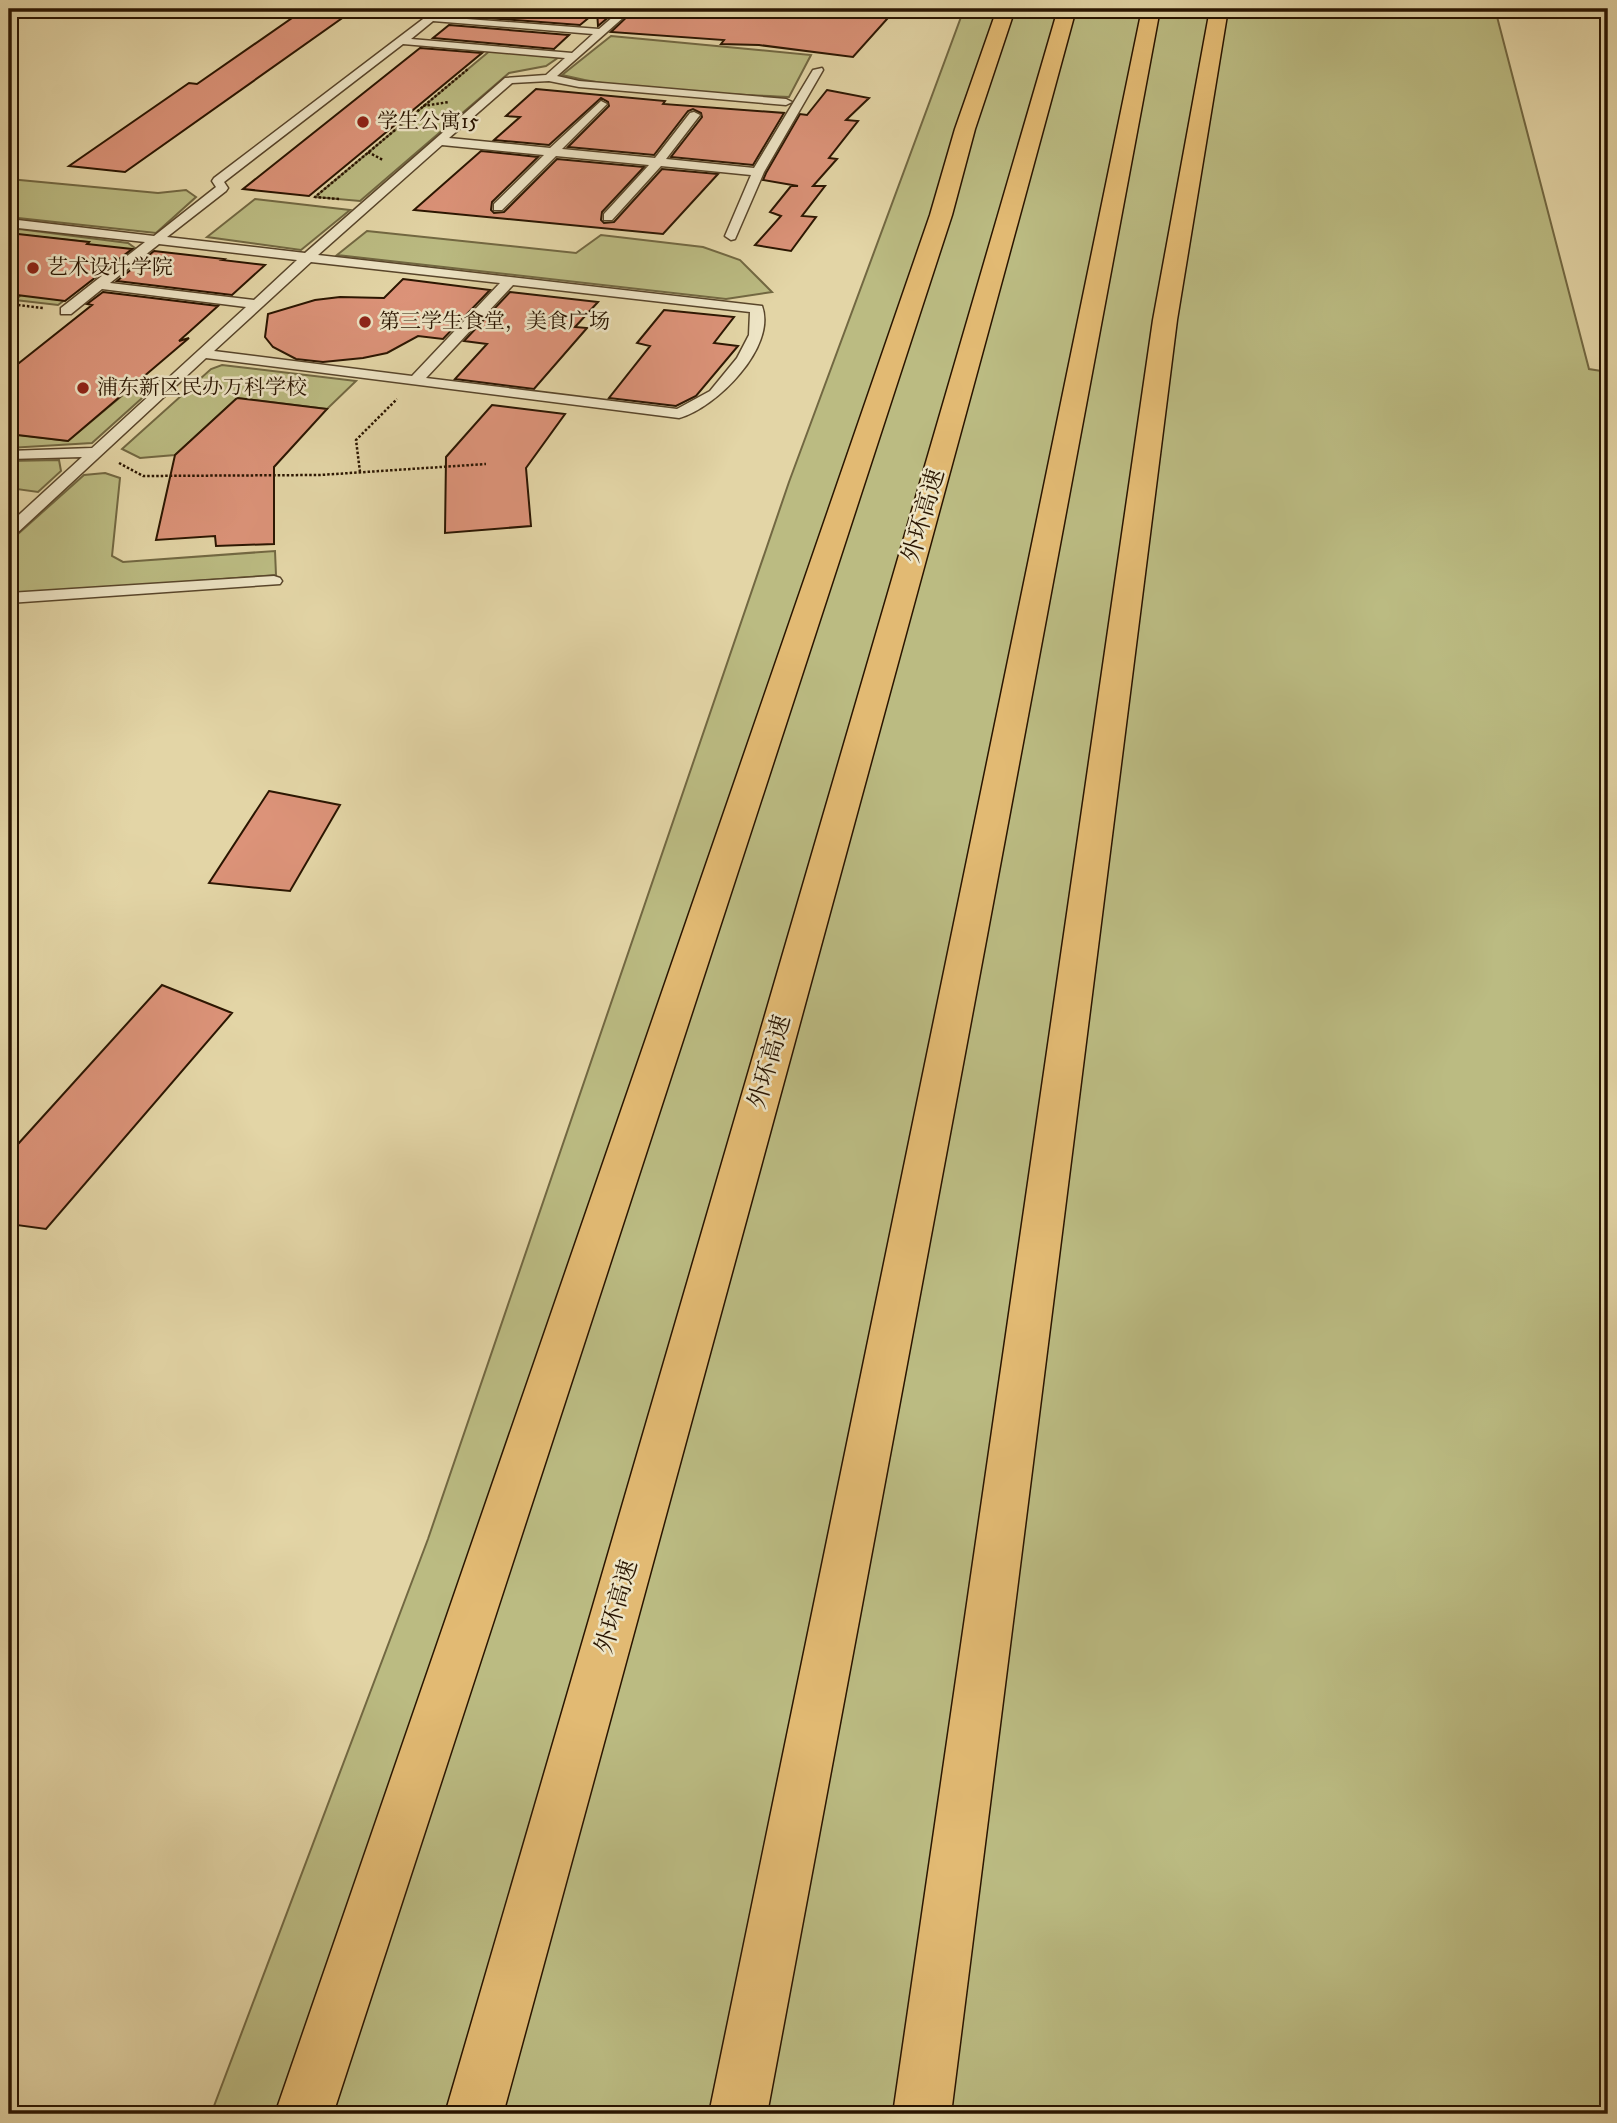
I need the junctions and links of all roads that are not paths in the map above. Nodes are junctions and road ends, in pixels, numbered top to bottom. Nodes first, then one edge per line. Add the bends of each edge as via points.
1 (387, 9) edge
2 (613, 9) edge
3 (628, 9) edge
4 (1006, 9) edge
5 (1066, 9) edge
6 (1151, 9) edge
7 (1219, 9) edge
8 (428, 13) edge
9 (588, 31) junction
10 (603, 32) junction
11 (400, 41) junction
12 (575, 56) junction
13 (818, 70) dead end
14 (549, 78) junction
15 (786, 102) dead end
16 (601, 104) dead end
17 (694, 115) dead end
18 (440, 141) junction
19 (556, 152) junction
20 (658, 162) junction
21 (758, 172) junction
22 (498, 207) dead end
23 (608, 218) dead end
24 (9, 223) edge
25 (730, 236) dead end
26 (155, 240) junction
27 (308, 257) junction
28 (509, 281) junction
29 (98, 285) junction
30 (257, 304) junction
31 (66, 311) road end
32 (203, 354) junction
33 (415, 381) junction
34 (96, 452) junction
35 (9, 455) edge
36 (9, 532) edge
37 (274, 581) dead end
38 (9, 598) edge
39 (304, 2114) edge
40 (474, 2114) edge
41 (738, 2114) edge
42 (922, 2114) edge

1 - 8 lane
2 - 9 lane
3 - 10 lane
4 - 39 highway
5 - 40 highway, 外环高速
6 - 41 highway
7 - 42 highway via 1165,320
8 - 9 lane
8 - 11 lane
9 - 10 lane
10 - 12 lane
11 - 12 lane
11 - 26 lane via 218,181 222,188
12 - 14 lane
13 - 21 lane
14 - 15 lane
14 - 18 lane via 509,80
16 - 19 lane
17 - 20 lane
18 - 19 lane
18 - 27 lane
19 - 20 lane
19 - 22 lane
20 - 21 lane
20 - 23 lane
21 - 25 lane
24 - 26 lane
26 - 27 lane
26 - 29 lane
27 - 28 lane
27 - 30 lane
28 - 33 lane
28 - 33 lane via 757,309 756,335 715,394 680,414
29 - 30 lane
29 - 31 lane
30 - 32 lane
32 - 33 lane
32 - 34 lane
34 - 35 lane
34 - 36 lane
37 - 38 lane

